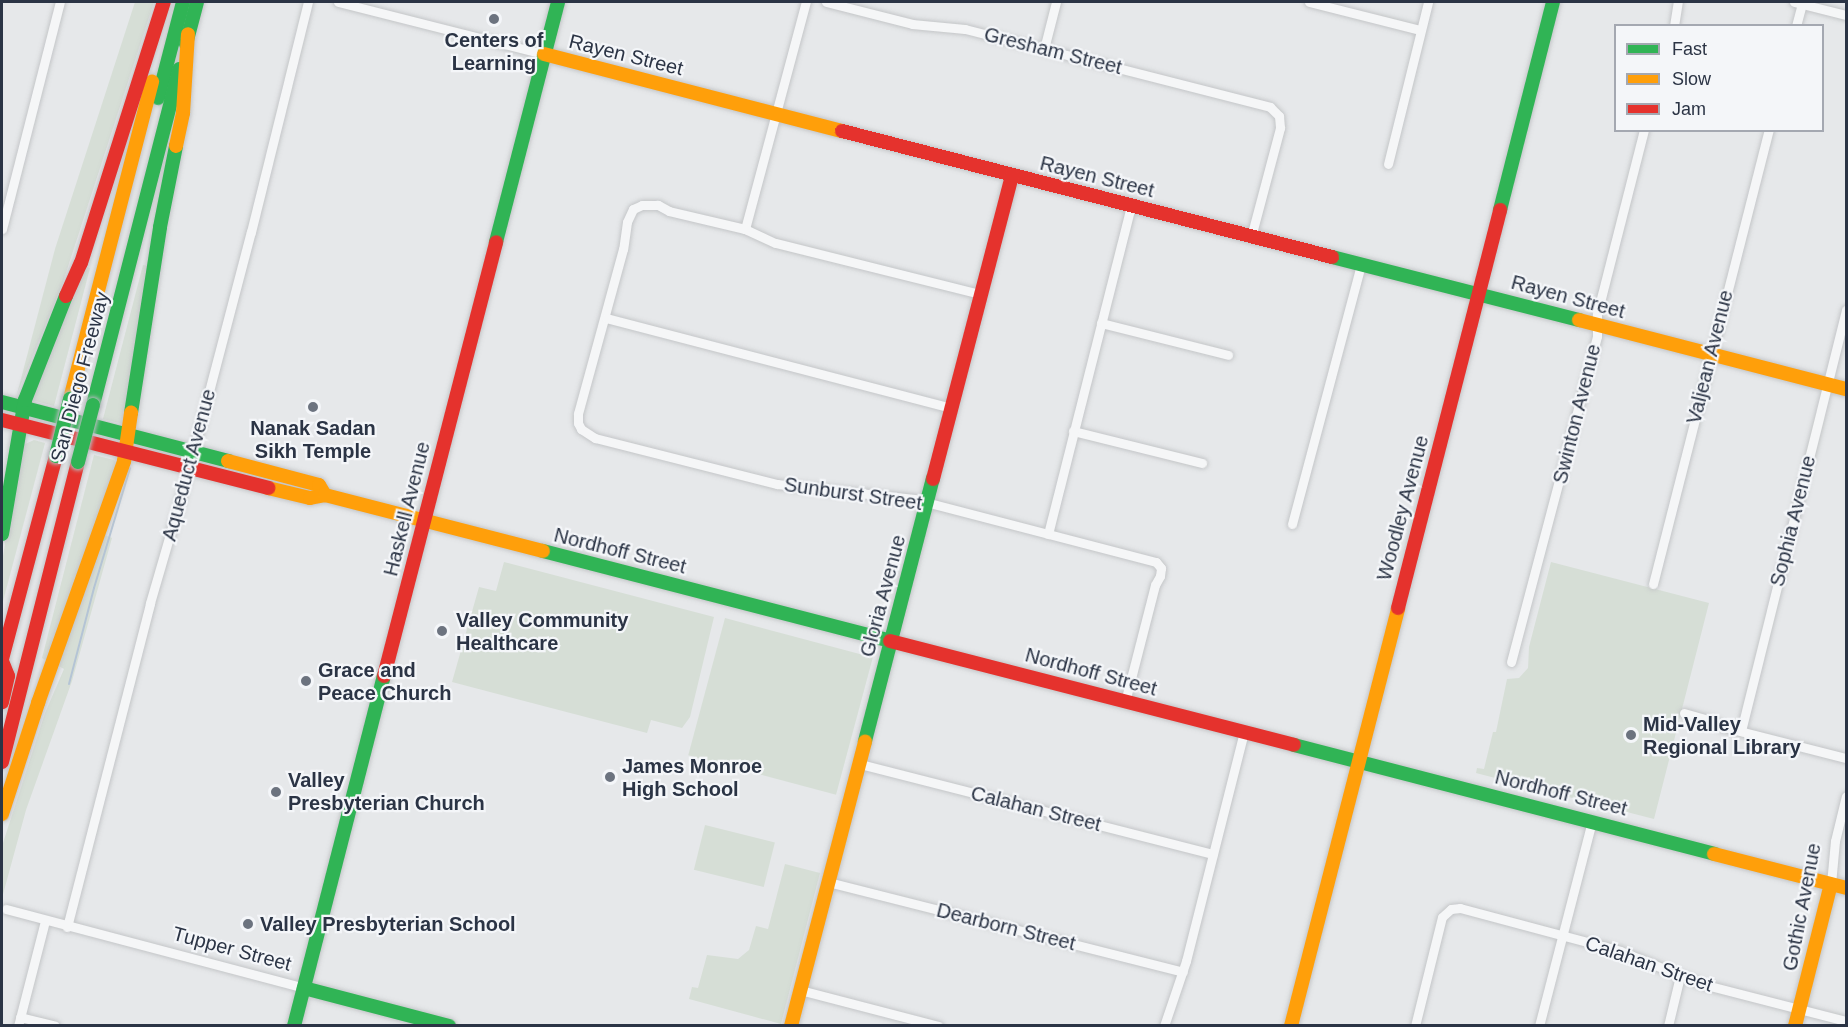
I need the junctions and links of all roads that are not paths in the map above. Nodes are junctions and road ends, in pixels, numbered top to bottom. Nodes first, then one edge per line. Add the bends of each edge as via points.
1 (60, 2) edge
2 (164, 2) edge
3 (172, 2) edge
4 (183, 2) edge
5 (188, 2) edge
6 (196, 2) edge
7 (308, 2) edge
8 (338, 2) edge
9 (558, 2) edge
10 (806, 2) edge
11 (826, 2) edge
12 (1056, 2) edge
13 (1309, 2) edge
14 (1428, 2) edge
15 (1553, 2) edge
16 (1678, 2) edge
17 (1798, 2) edge
18 (1846, 15) edge
19 (1674, 24) edge
20 (1796, 24) edge
21 (1420, 30) junction
22 (188, 34) junction
23 (1044, 50) junction
24 (544, 54) junction
25 (777, 113) junction
26 (1643, 132) edge
27 (1768, 132) edge
28 (1388, 164) dead end
29 (1012, 175) junction
30 (1131, 206) junction
31 (140, 224) junction
32 (116, 225) junction
33 (2, 229) edge
34 (745, 229) junction
35 (1251, 237) junction
36 (1361, 264) junction
37 (980, 294) junction
38 (1478, 294) junction
39 (1846, 310) edge
40 (606, 318) junction
41 (1101, 323) junction
42 (1597, 324) junction
43 (1711, 354) junction
44 (1228, 355) dead end
45 (1827, 384) junction
46 (1846, 389) edge
47 (2, 402) edge
48 (23, 408) junction
49 (951, 408) junction
50 (2, 420) edge
51 (19, 425) junction
52 (1073, 431) junction
53 (129, 436) junction
54 (126, 453) junction
55 (193, 454) junction
56 (1202, 464) dead end
57 (189, 469) junction
58 (325, 495) junction
59 (927, 503) junction
60 (424, 521) junction
61 (1292, 524) dead end
62 (2, 534) edge
63 (1048, 534) junction
64 (1653, 584) dead end
65 (36, 628) junction
66 (891, 640) junction
67 (2, 660) edge
68 (1511, 662) dead end
69 (2, 702) edge
70 (1125, 702) junction
71 (1684, 714) dead end
72 (2, 725) edge
73 (1741, 731) junction
74 (1244, 732) junction
75 (1846, 758) edge
76 (1358, 760) junction
77 (2, 762) edge
78 (860, 764) junction
79 (1846, 796) edge
80 (2, 814) edge
81 (1592, 821) junction
82 (1213, 854) junction
83 (828, 882) junction
84 (1831, 884) junction
85 (1846, 888) edge
86 (6, 909) dead end
87 (45, 921) junction
88 (67, 927) junction
89 (1562, 936) junction
90 (1182, 972) junction
91 (1680, 976) junction
92 (304, 988) junction
93 (800, 990) junction
94 (1800, 1009) junction
95 (19, 1021) edge
96 (1846, 1021) edge
97 (55, 1026) edge
98 (294, 1026) edge
99 (450, 1026) edge
100 (791, 1026) edge
101 (938, 1026) edge
102 (1164, 1026) edge
103 (1291, 1026) edge
104 (1415, 1026) edge
105 (1539, 1026) edge
106 (1668, 1026) edge
107 (1796, 1026) edge

1 - 33 street
2 - 48 main road via 81,263
3 - 32 main road, San Diego Freeway
4 - 32 main road via 127,213
5 - 31 main road via 133,214
6 - 22 main road, San Diego Freeway
7 - 55 street, Aqueduct Avenue
8 - 24 street, Rayen Street
9 - 24 main road, Haskell Avenue
10 - 25 street
11 - 23 street, Gresham Street via 912,24 965,29
12 - 23 street
13 - 21 street
14 - 21 street
15 - 38 main road, Woodley Avenue
16 - 19 street
17 - 18 street
17 - 20 street
21 - 28 street
22 - 31 main road, San Diego Freeway
22 - 53 main road via 183,113 160,227
23 - 35 street, Gresham Street via 1262,104 1277,112 1280,129
24 - 25 main road, Rayen Street
24 - 60 main road, Haskell Avenue
25 - 29 main road, Rayen Street
25 - 34 street
26 - 42 street, Swinton Avenue
27 - 43 street, Valjean Avenue
29 - 30 main road, Rayen Street
29 - 37 main road, Gloria Avenue
30 - 35 main road, Rayen Street
30 - 41 street
31 - 65 main road, San Diego Freeway, bridge
32 - 67 main road, San Diego Freeway, bridge
34 - 37 street via 776,243
34 - 40 street via 652,204 633,209
35 - 36 main road, Rayen Street
36 - 38 main road, Rayen Street
36 - 61 street
37 - 49 main road, Gloria Avenue
38 - 42 main road, Rayen Street
38 - 76 main road, Woodley Avenue
39 - 45 street, Sophia Avenue
40 - 49 street
40 - 59 street, Sunburst Street via 578,414 581,429 595,438 777,484
41 - 44 street
41 - 52 street
42 - 43 main road, Rayen Street
42 - 68 street, Swinton Avenue
43 - 45 main road, Rayen Street
43 - 64 street, Valjean Avenue
45 - 46 main road, Rayen Street
45 - 73 street, Sophia Avenue
47 - 48 main road, Nordhoff Street
48 - 51 main road
48 - 53 main road, Nordhoff Street
49 - 59 main road, Gloria Avenue
50 - 51 main road, Nordhoff Street
51 - 54 main road, Nordhoff Street
51 - 62 main road
52 - 56 street
52 - 63 street
53 - 54 main road
53 - 55 main road, Nordhoff Street
54 - 57 main road, Nordhoff Street
54 - 80 main road
55 - 57 street, Aqueduct Avenue
55 - 58 main road, Nordhoff Street via 319,485
57 - 58 main road, Nordhoff Street via 310,498
57 - 88 street, Aqueduct Avenue via 150,603
58 - 60 main road, Nordhoff Street
59 - 63 street, Sunburst Street
59 - 66 main road, Gloria Avenue
60 - 66 main road, Nordhoff Street
60 - 92 main road, Haskell Avenue
63 - 70 street, Sunburst Street via 1151,561 1161,568
65 - 72 main road via 24,637
65 - 77 main road, San Diego Freeway
66 - 70 main road, Nordhoff Street
66 - 78 main road, Gloria Avenue
67 - 69 main road via 8,676
70 - 74 main road, Nordhoff Street
71 - 73 street
73 - 75 street
74 - 76 main road, Nordhoff Street
74 - 82 street
76 - 81 main road, Nordhoff Street
76 - 103 main road, Woodley Avenue
78 - 82 street, Calahan Street
78 - 83 main road, Gloria Avenue
79 - 84 street, Gothic Avenue via 1835,841
81 - 84 main road, Nordhoff Street
81 - 89 street
82 - 90 street
83 - 90 street, Dearborn Street
83 - 93 main road, Gloria Avenue
84 - 85 main road, Nordhoff Street
84 - 94 main road, Gothic Avenue
86 - 87 street, Tupper Street
87 - 88 street, Tupper Street
87 - 95 street
88 - 92 street, Tupper Street
89 - 91 street, Calahan Street via 1628,954
89 - 104 street, Calahan Street via 1451,909 1442,917
89 - 105 street
90 - 102 street
91 - 94 street, Calahan Street
91 - 106 street
92 - 98 main road, Haskell Avenue
92 - 99 main road, Tupper Street
93 - 100 main road, Gloria Avenue
93 - 101 street
94 - 96 street, Calahan Street
94 - 107 main road, Gothic Avenue
95 - 97 street

